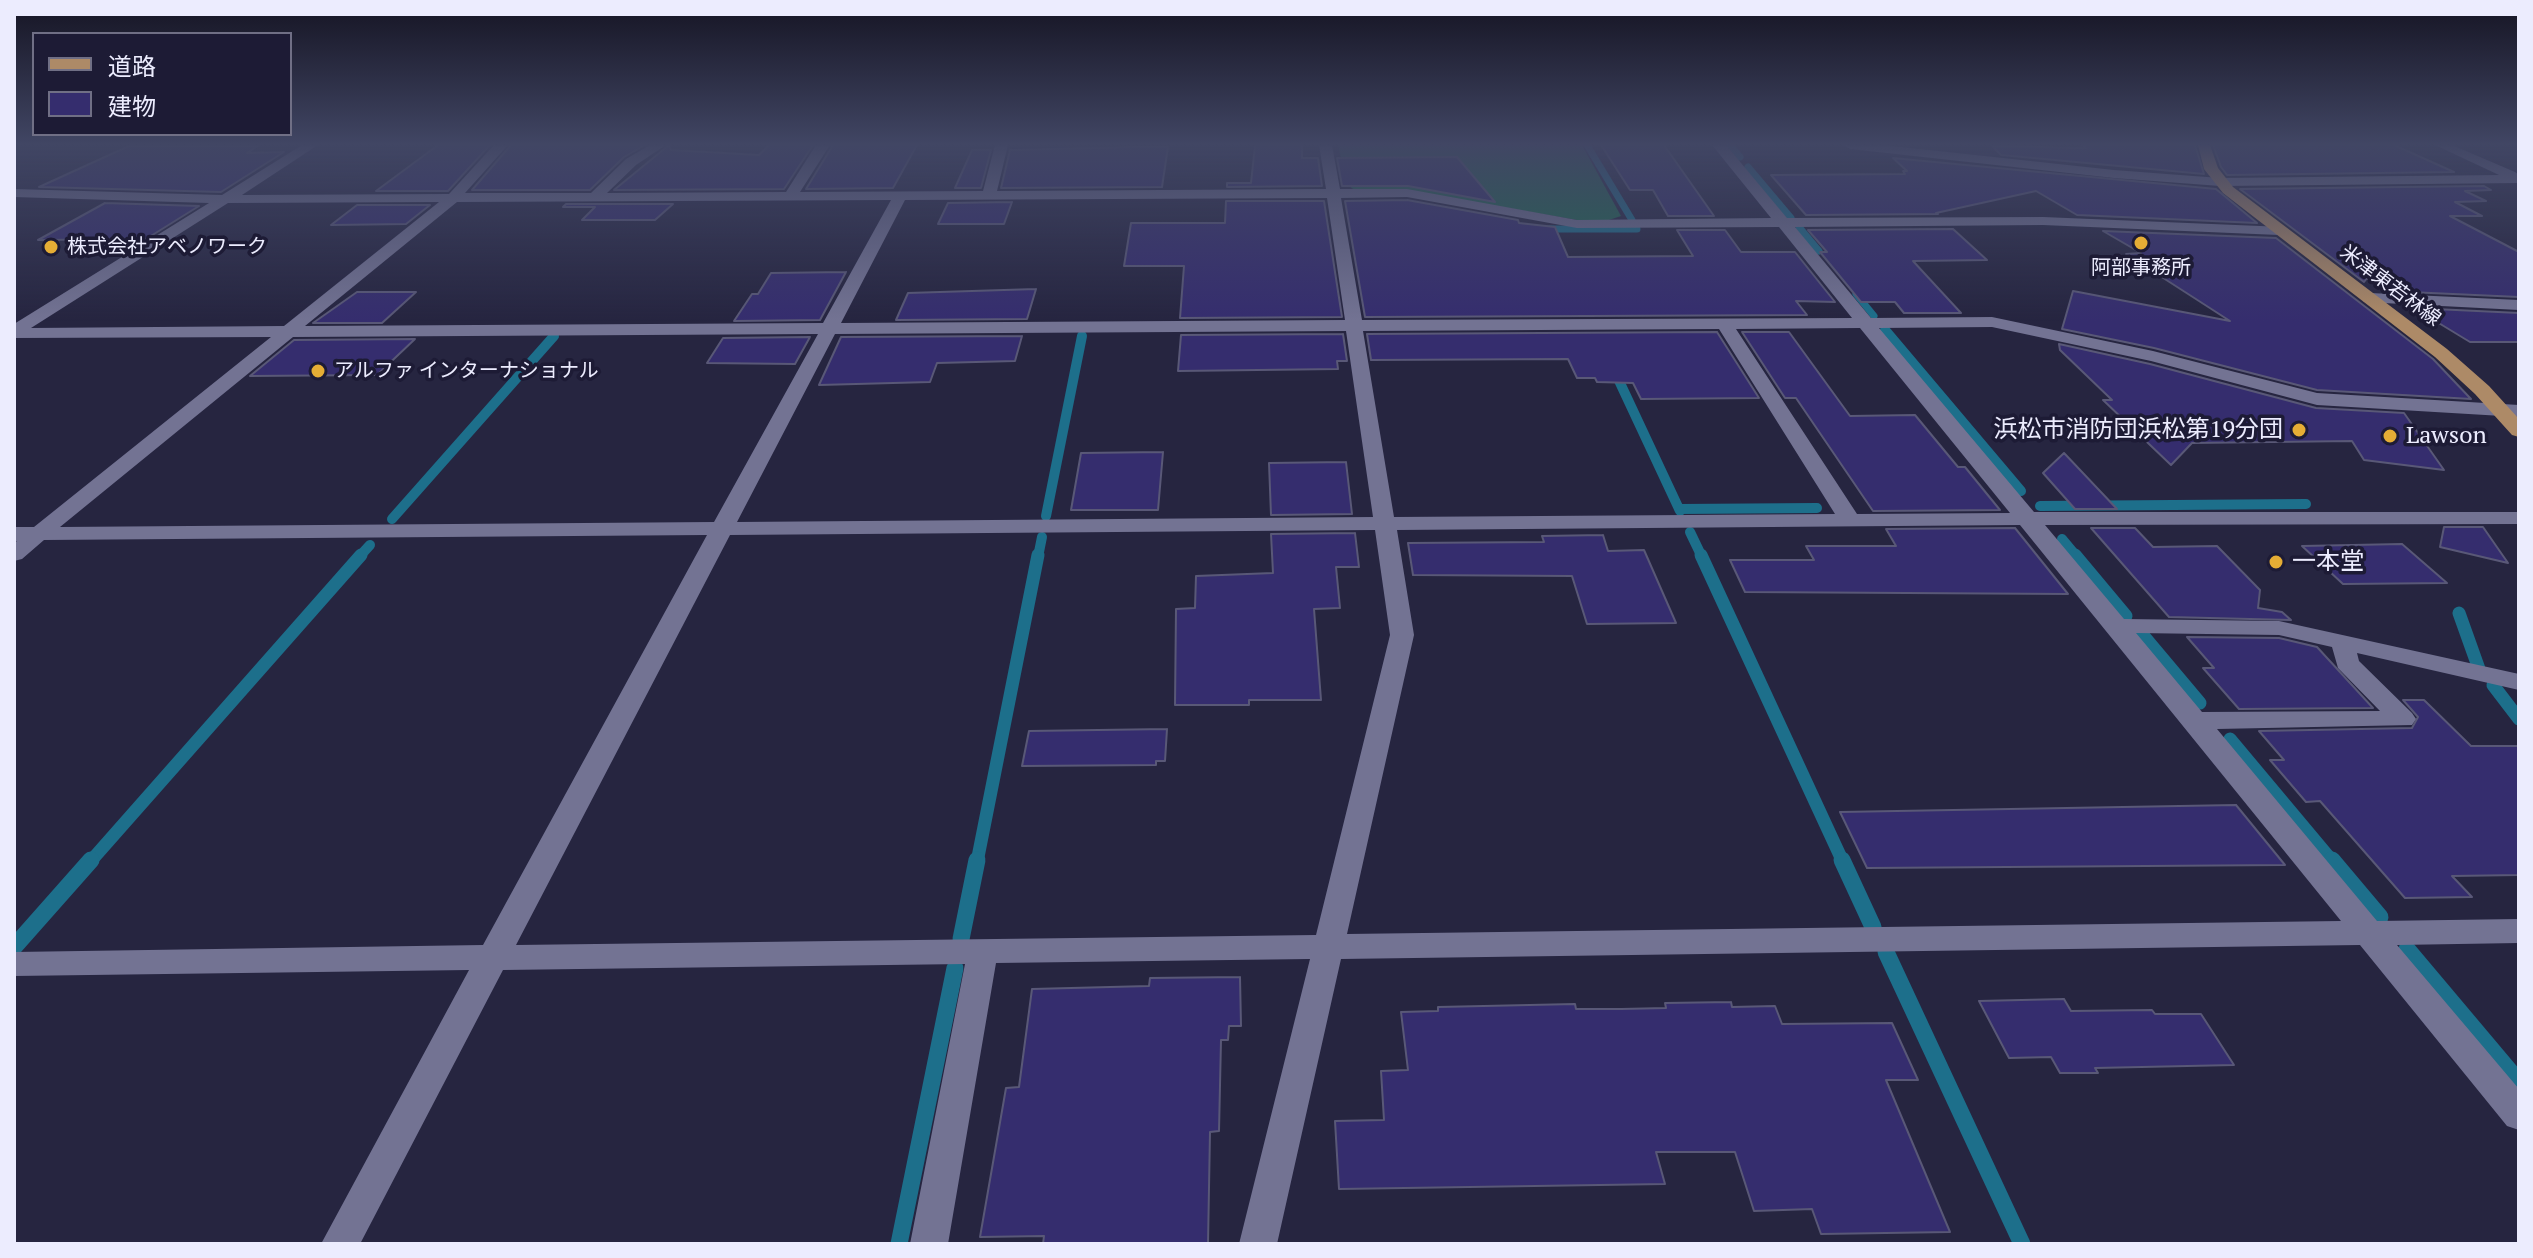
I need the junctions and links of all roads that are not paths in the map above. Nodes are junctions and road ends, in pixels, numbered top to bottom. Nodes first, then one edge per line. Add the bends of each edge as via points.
1 (217, 204) edge
2 (446, 204) edge
3 (896, 204) edge
4 (1336, 204) edge
5 (1466, 204) edge
6 (1767, 204) edge
7 (2247, 204) edge
8 (1783, 223) junction
9 (2279, 230) junction
10 (2370, 298) junction
11 (2519, 305) edge
12 (1865, 322) junction
13 (1724, 323) junction
14 (1355, 325) junction
15 (829, 328) junction
16 (288, 331) junction
17 (14, 332) edge
18 (2510, 410) edge
19 (2519, 431) edge
20 (2027, 518) junction
21 (2519, 518) edge
22 (1850, 520) junction
23 (1386, 524) junction
24 (722, 529) junction
25 (14, 534) edge
26 (38, 534) junction
27 (14, 554) edge
28 (2115, 626) junction
29 (2343, 643) junction
30 (2519, 682) edge
31 (2194, 721) junction
32 (2519, 931) edge
33 (2369, 933) junction
34 (1328, 947) junction
35 (983, 951) junction
36 (493, 958) junction
37 (14, 964) edge
38 (2519, 1115) edge
39 (340, 1244) edge
40 (929, 1244) edge
41 (1258, 1244) edge

1 - 17 street
2 - 16 street
3 - 15 street
4 - 14 street
5 - 8 street via 1577,224
6 - 8 street
7 - 9 main road, 米津東若林線
8 - 9 street via 2043,221
8 - 12 street
9 - 10 main road, 米津東若林線
10 - 11 street
10 - 18 main road, 米津東若林線
12 - 13 street
12 - 18 street via 1992,322 2153,356 2317,399
12 - 20 street
13 - 14 street
13 - 22 street
14 - 15 street
14 - 23 street
15 - 16 street
15 - 24 street
16 - 17 street
16 - 26 street
18 - 19 main road, 米津東若林線
20 - 21 street
20 - 22 street
20 - 28 street
22 - 23 street
23 - 24 street
23 - 34 street via 1402,635
24 - 26 street
24 - 36 street
25 - 26 street
26 - 27 street
28 - 29 street via 2279,628
28 - 31 street
29 - 30 street
29 - 31 street via 2347,663 2403,719
31 - 33 street
32 - 33 street
33 - 34 street
33 - 38 street
34 - 35 street
34 - 41 street
35 - 36 street
35 - 40 street
36 - 37 street
36 - 39 street

